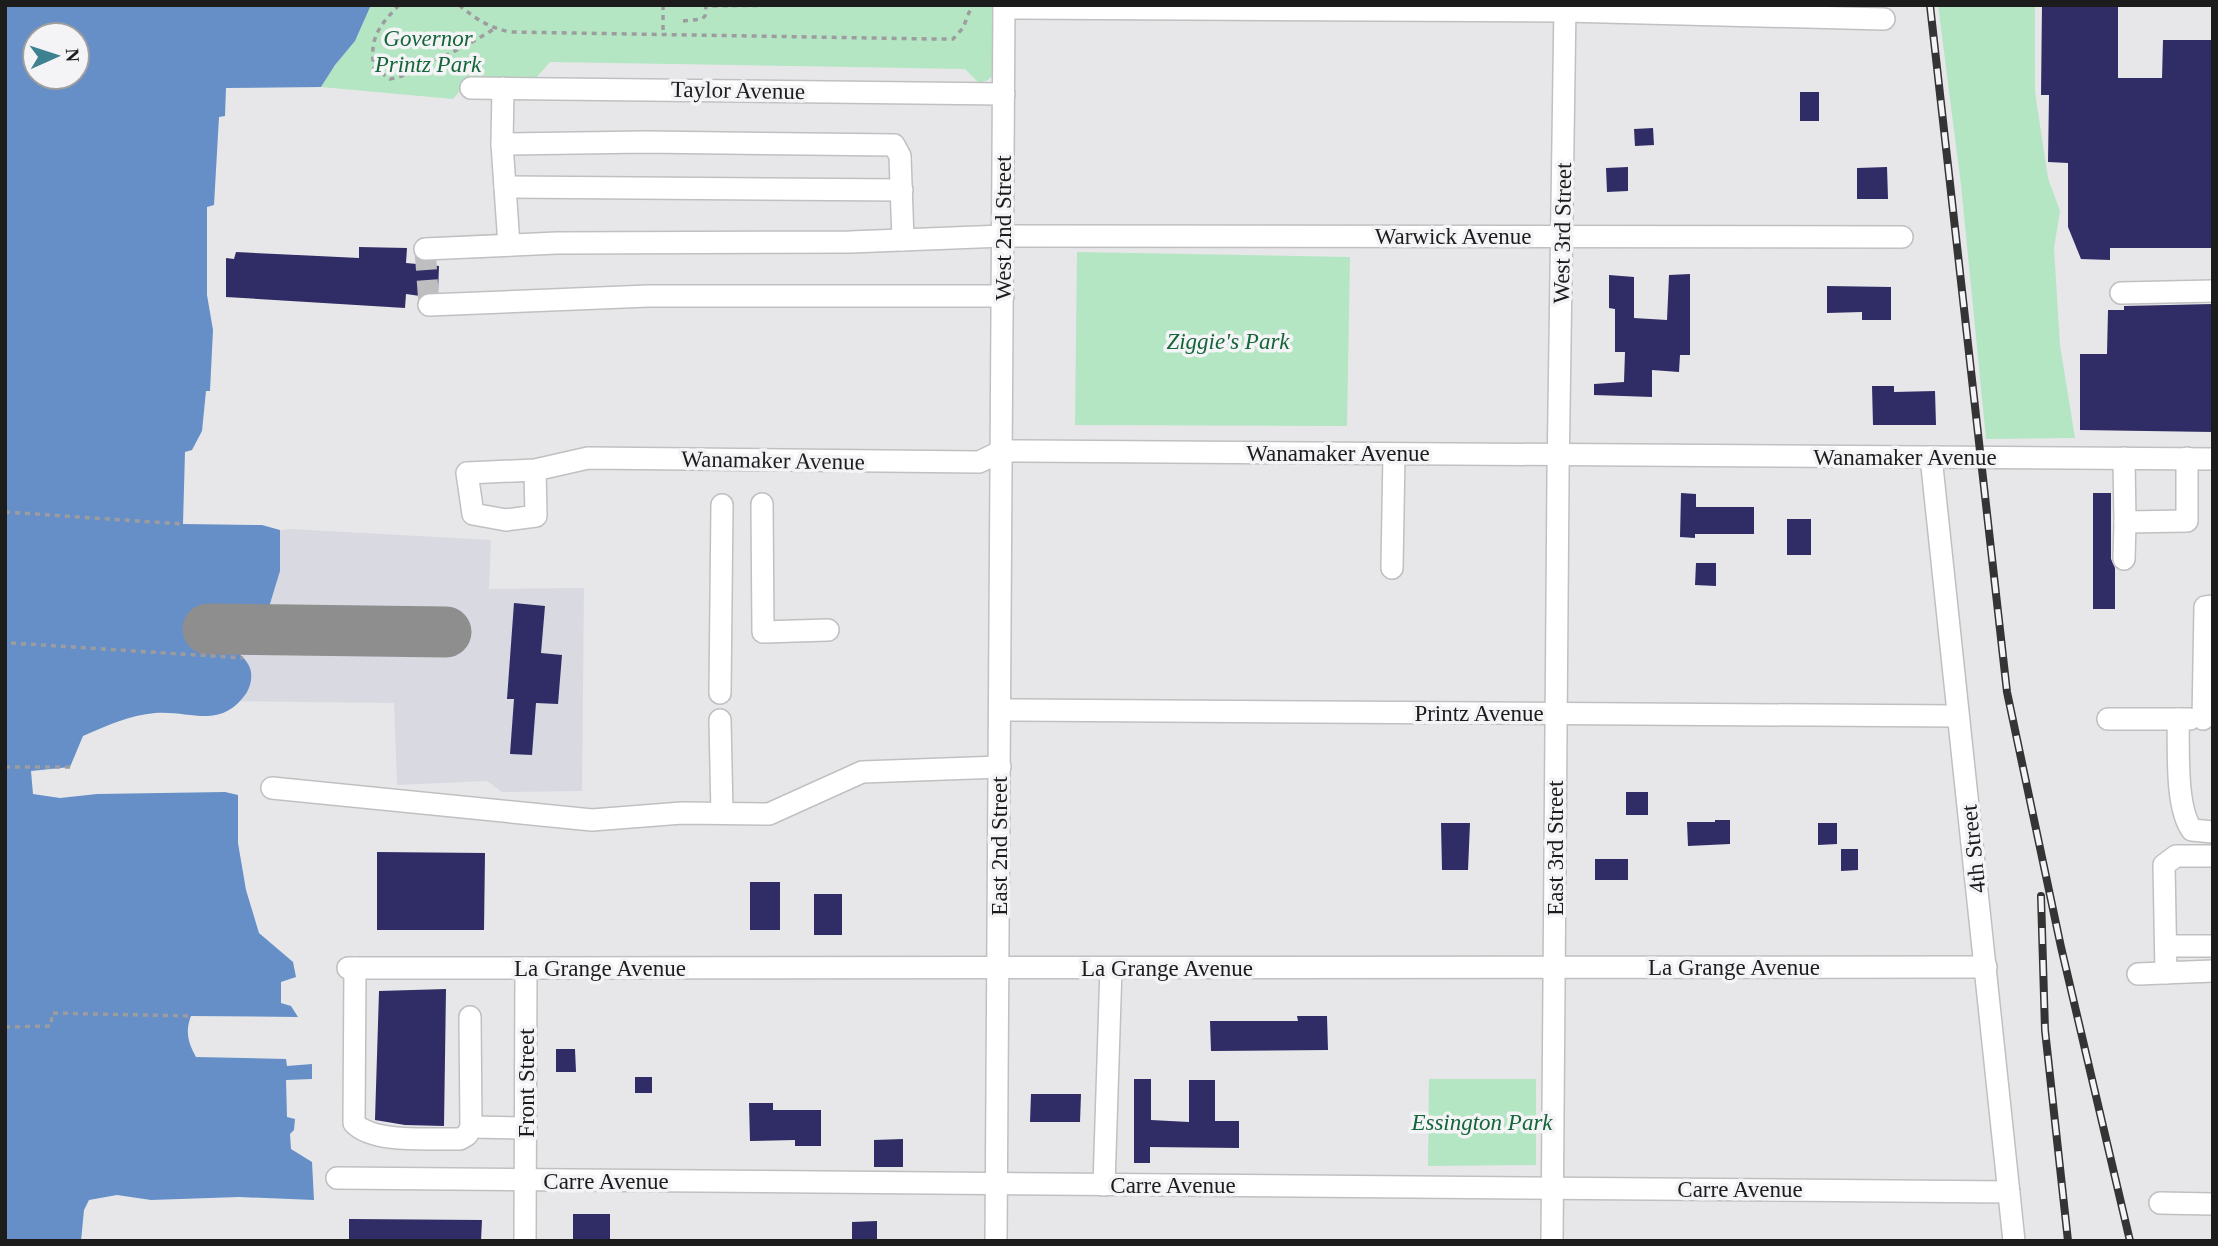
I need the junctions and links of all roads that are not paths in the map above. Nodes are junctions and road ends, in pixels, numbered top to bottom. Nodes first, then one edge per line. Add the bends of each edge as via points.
1 (1004, 7) edge
2 (1565, 8) edge
3 (1884, 19) dead end
4 (471, 88) dead end
5 (503, 88) junction
6 (1004, 94) junction
7 (502, 144) junction
8 (505, 187) junction
9 (901, 190) junction
10 (1003, 236) junction
11 (1562, 236) junction
12 (1902, 237) dead end
13 (904, 240) junction
14 (509, 245) junction
15 (425, 249) dead end
16 (2213, 291) edge
17 (2121, 293) dead end
18 (1003, 296) junction
19 (429, 305) dead end
20 (1002, 451) junction
21 (1394, 453) junction
22 (1558, 454) junction
23 (1931, 457) junction
24 (2124, 458) junction
25 (2187, 458) junction
26 (2213, 458) edge
27 (535, 470) junction
28 (762, 504) dead end
29 (722, 505) dead end
30 (2125, 522) junction
31 (2124, 559) dead end
32 (1392, 568) dead end
33 (2213, 606) edge
34 (828, 630) dead end
35 (720, 693) dead end
36 (1000, 710) junction
37 (1556, 714) junction
38 (1958, 716) junction
39 (2108, 719) dead end
40 (2178, 719) junction
41 (2208, 719) edge
42 (720, 720) dead end
43 (1000, 767) junction
44 (272, 788) dead end
45 (722, 813) junction
46 (2213, 832) edge
47 (2213, 856) edge
48 (2166, 946) junction
49 (2213, 946) edge
50 (1555, 967) junction
51 (1986, 967) junction
52 (526, 968) junction
53 (998, 968) junction
54 (1111, 968) junction
55 (2213, 971) edge
56 (2166, 973) junction
57 (2137, 974) dead end
58 (470, 1017) dead end
59 (471, 1127) junction
60 (526, 1128) junction
61 (337, 1178) dead end
62 (525, 1180) junction
63 (996, 1184) junction
64 (1104, 1185) junction
65 (1553, 1188) junction
66 (2009, 1192) junction
67 (2160, 1203) dead end
68 (2213, 1204) edge
69 (525, 1241) edge
70 (996, 1241) edge
71 (1552, 1241) edge
72 (2014, 1241) edge

1 - 2 street
1 - 6 street, West 2nd Street
2 - 3 street
2 - 11 street, West 3rd Street
4 - 5 street, Taylor Avenue
5 - 6 street, Taylor Avenue
5 - 7 street
6 - 10 street, West 2nd Street
7 - 8 street
7 - 9 street via 894,145 900,156
8 - 9 street
8 - 14 street
9 - 13 street
10 - 11 street, Warwick Avenue
10 - 13 street, Warwick Avenue
10 - 18 street, West 2nd Street
11 - 12 street, Warwick Avenue
11 - 22 street, West 3rd Street
13 - 14 street, Warwick Avenue
14 - 15 street, Warwick Avenue
16 - 17 street
18 - 19 street via 648,296
18 - 20 street, West 2nd Street
20 - 21 street, Wanamaker Avenue
20 - 27 street, Wanamaker Avenue via 979,463 588,457
20 - 36 street, East 2nd Street
21 - 22 street, Wanamaker Avenue
21 - 32 street
22 - 23 street, Wanamaker Avenue
22 - 37 street, East 3rd Street
23 - 24 street, Wanamaker Avenue
23 - 38 street, 4th Street
24 - 25 street, Wanamaker Avenue
24 - 30 street
25 - 26 street, Wanamaker Avenue
25 - 30 street via 2187,521
27 - 27 street, Wanamaker Avenue via 467,473 473,514 506,520 536,516
28 - 34 street via 763,632
29 - 35 street
30 - 31 street
33 - 41 street via 2205,607
36 - 37 street, Printz Avenue
36 - 43 street, East 2nd Street
37 - 38 street, Printz Avenue
37 - 50 street, East 3rd Street
38 - 51 street, 4th Street
39 - 40 street
40 - 41 street
40 - 46 street via 2186,822 2192,830
42 - 45 street
43 - 45 street via 862,772 769,814
43 - 53 street, East 2nd Street
44 - 45 street via 592,820
47 - 48 street via 2176,856 2164,865
48 - 49 street
48 - 56 street
50 - 51 street, La Grange Avenue
50 - 54 street, La Grange Avenue
50 - 65 street, East 3rd Street
51 - 66 street, 4th Street
52 - 53 street, La Grange Avenue
52 - 59 street, La Grange Avenue via 351,968 354,1123 374,1136 448,1139 460,1139
52 - 60 street, Front Street
53 - 54 street, La Grange Avenue
53 - 63 street, East 2nd Street
54 - 64 street
55 - 56 street
56 - 57 street
58 - 59 street
59 - 60 street
60 - 62 street, Front Street
61 - 62 street, Carre Avenue
62 - 63 street, Carre Avenue
62 - 69 street, Front Street
63 - 64 street, Carre Avenue
63 - 70 street, East 2nd Street
64 - 65 street, Carre Avenue
65 - 66 street, Carre Avenue
65 - 71 street, East 3rd Street
66 - 72 street, 4th Street
67 - 68 street

